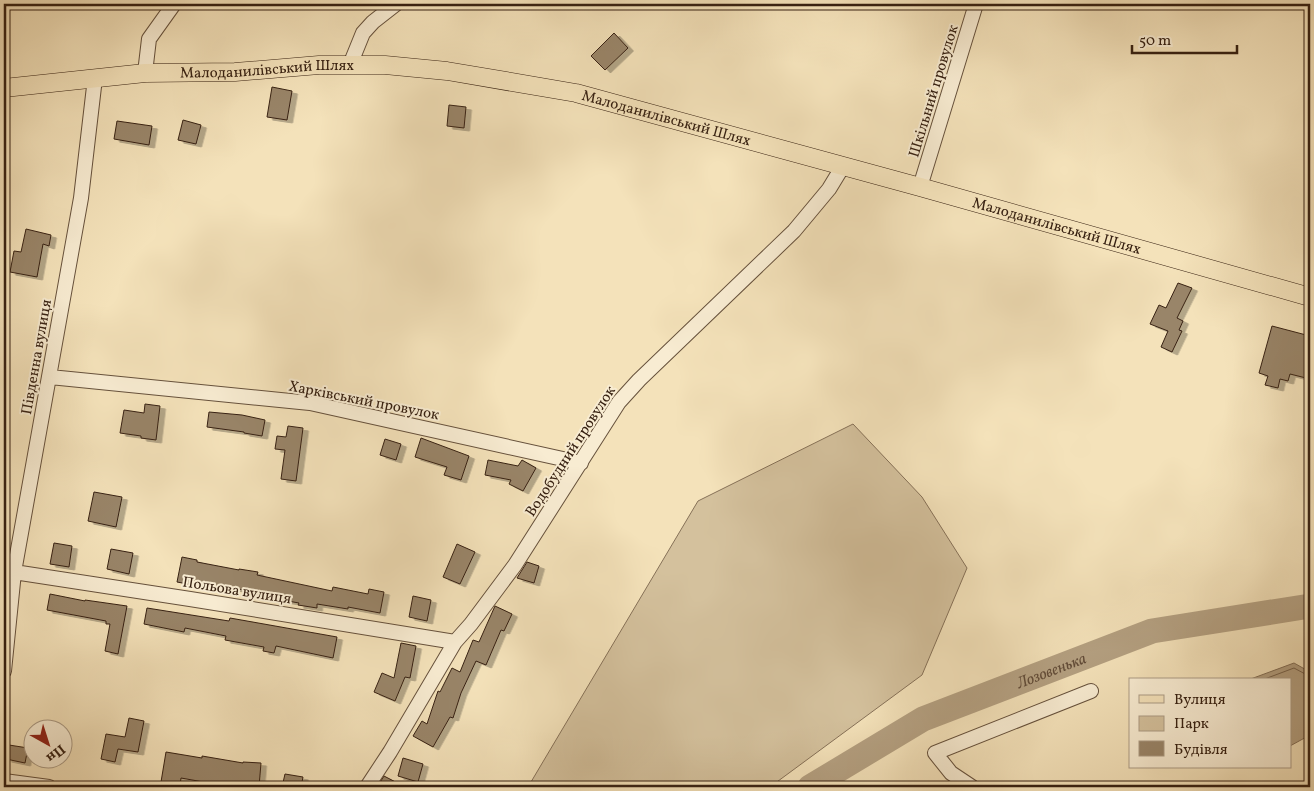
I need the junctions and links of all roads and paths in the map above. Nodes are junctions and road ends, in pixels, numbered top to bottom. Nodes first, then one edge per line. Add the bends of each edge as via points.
1 (174, 4) edge
2 (396, 4) edge
3 (976, 4) edge
4 (350, 65) junction
5 (145, 73) junction
6 (95, 78) junction
7 (4, 88) edge
8 (843, 166) junction
9 (920, 187) junction
10 (1310, 297) edge
11 (50, 377) junction
12 (580, 463) junction
13 (14, 572) junction
14 (455, 642) junction
15 (4, 671) edge
16 (1091, 691) dead end
17 (4, 781) edge
18 (48, 787) edge
19 (367, 787) edge
20 (972, 787) edge

1 - 5 street via 149,39
2 - 4 street via 363,33
3 - 9 street, Шкільний провулок
4 - 5 main road, Малоданилівський Шлях via 235,72
4 - 8 main road, Малоданилівський Шлях via 448,71 576,93
5 - 6 main road, Малоданилівський Шлях
6 - 7 main road, Малоданилівський Шлях
6 - 11 street, Південна вулиця via 81,198
8 - 9 main road, Малоданилівський Шлях
8 - 12 street, Водобудний провулок via 829,189 794,231 618,402
9 - 10 main road, Малоданилівський Шлях
11 - 12 street, Харківський провулок via 310,403
11 - 13 street, Південна вулиця
12 - 14 street, Водобудний провулок via 515,565
13 - 14 street, Польова вулиця
13 - 15 street, Південна вулиця
14 - 19 street, Водобудний провулок
16 - 20 street via 935,753 951,773
17 - 18 street

